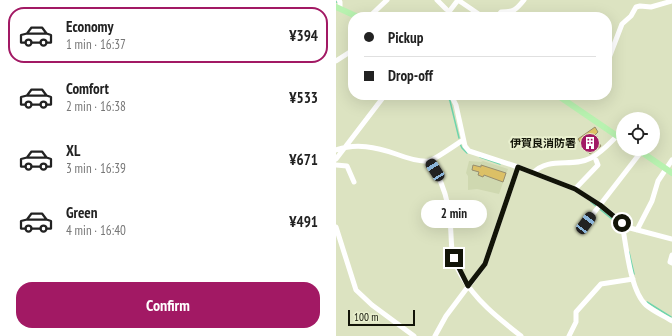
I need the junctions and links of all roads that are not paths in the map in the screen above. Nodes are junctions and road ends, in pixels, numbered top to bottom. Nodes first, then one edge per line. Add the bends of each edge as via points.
1 (387, 0) edge
2 (437, 0) edge
3 (458, 0) edge
4 (524, 0) edge
5 (672, 1) edge
6 (339, 4) edge
7 (446, 9) dead end
8 (351, 12) edge
9 (374, 12) edge
10 (449, 12) edge
11 (476, 12) edge
12 (511, 12) edge
13 (612, 50) edge
14 (348, 53) edge
15 (336, 61) edge
16 (381, 100) edge
17 (454, 100) edge
18 (564, 100) edge
19 (616, 135) edge
20 (616, 137) edge
21 (463, 140) junction
22 (346, 146) junction
23 (336, 150) edge
24 (635, 156) edge
25 (648, 156) edge
26 (336, 159) edge
27 (596, 160) dead end
28 (672, 160) edge
29 (429, 161) junction
30 (336, 165) edge
31 (518, 167) junction
32 (669, 171) edge
33 (533, 173) junction
34 (354, 182) dead end
35 (575, 189) junction
36 (598, 206) junction
37 (586, 223) dead end
38 (622, 223) junction
39 (336, 228) edge
40 (637, 230) junction
41 (672, 239) edge
42 (672, 255) edge
43 (672, 263) edge
44 (633, 279) junction
45 (468, 286) junction
46 (672, 321) edge
47 (414, 336) edge
48 (434, 336) edge
49 (521, 336) edge
50 (569, 336) edge

1 - 9 street
2 - 7 street
3 - 10 street
3 - 11 street
4 - 12 street
5 - 13 street via 651,7 636,7 622,24
6 - 8 main road
14 - 15 street
16 - 22 street
17 - 21 street
18 - 19 main road
20 - 33 street via 591,158 548,163
21 - 29 street
21 - 31 street via 469,151
22 - 23 street
22 - 26 street
22 - 29 street via 373,147 406,158
24 - 36 street
25 - 32 main road
27 - 35 street via 598,165
28 - 32 street
29 - 45 street via 445,193 454,258
30 - 34 street via 348,166
31 - 33 street
31 - 45 street via 485,264
32 - 40 street via 658,181 652,201
33 - 35 street
35 - 36 street
36 - 37 street
36 - 38 street
38 - 40 street
38 - 44 street
39 - 47 street via 356,290 372,306
40 - 41 street
42 - 43 street
44 - 46 street via 637,293 646,305
44 - 50 street via 601,284 576,312 576,322
45 - 48 street
45 - 49 street via 487,309

